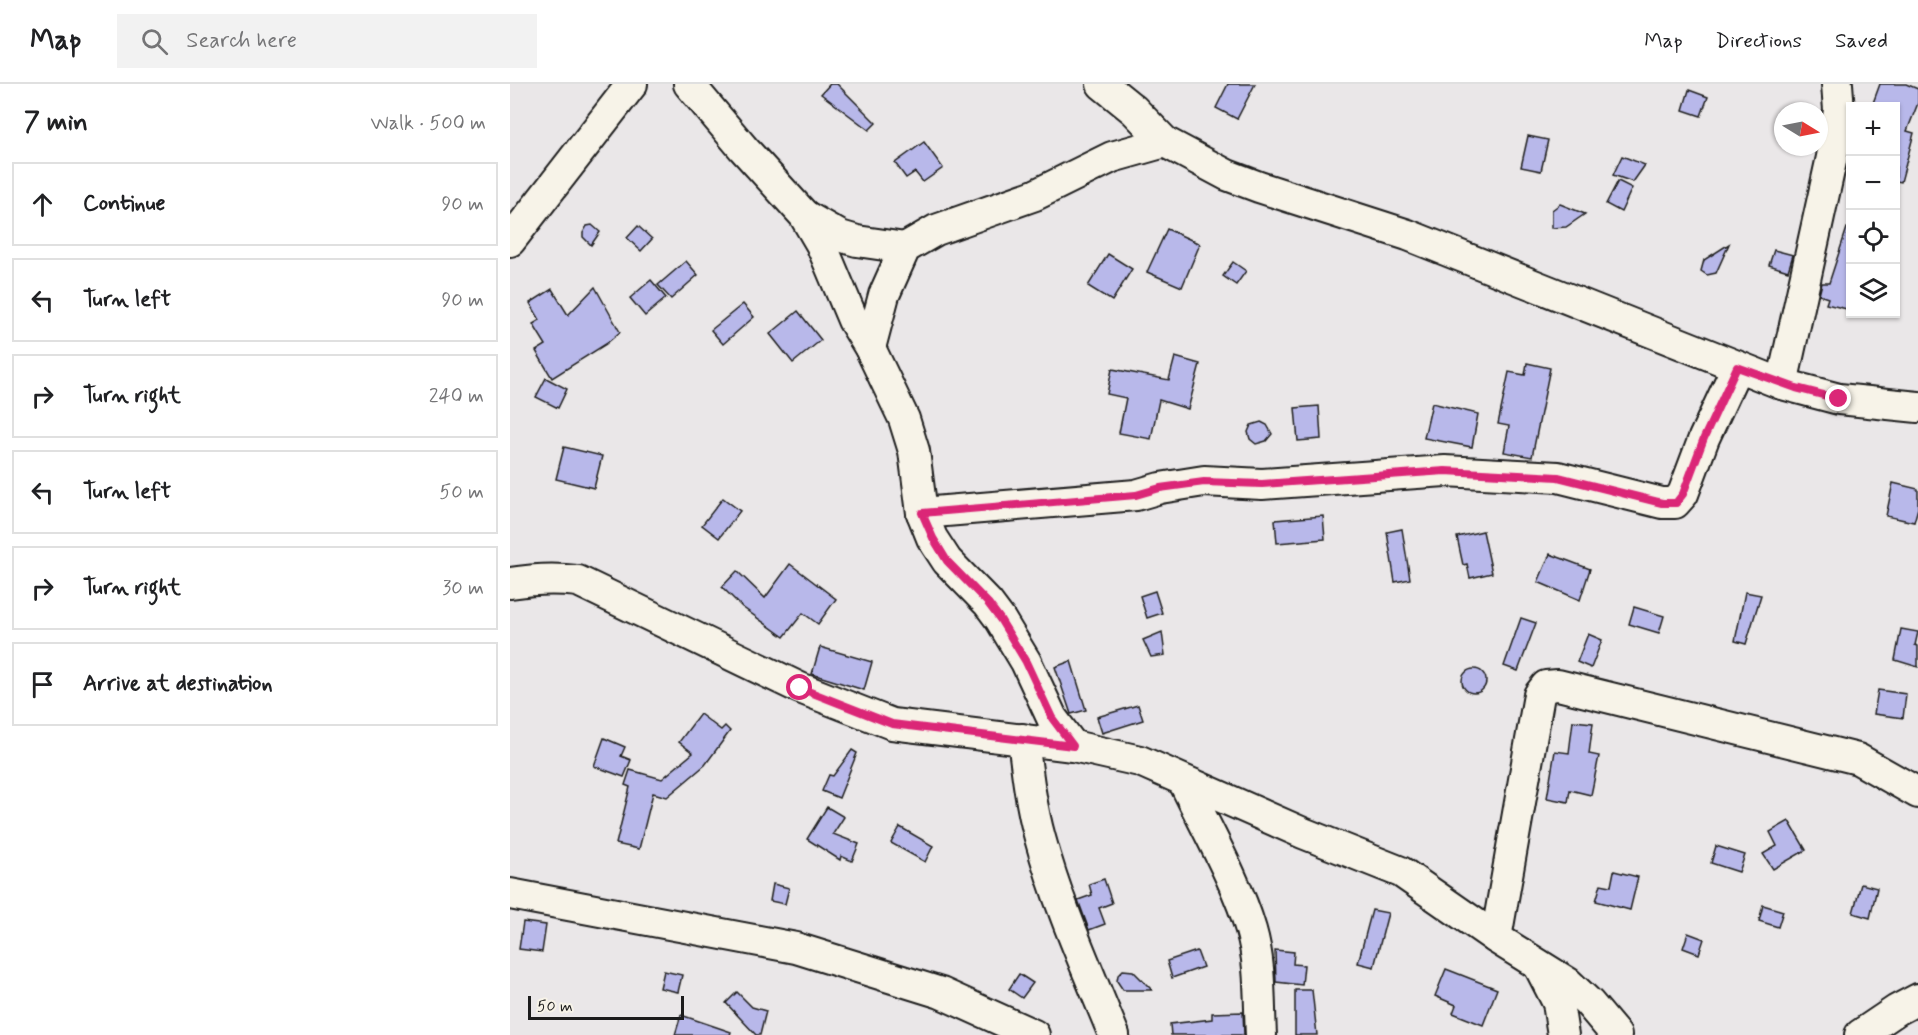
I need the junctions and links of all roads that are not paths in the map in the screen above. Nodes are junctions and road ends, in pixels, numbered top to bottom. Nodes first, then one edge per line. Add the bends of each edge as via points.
1 (632, 84) edge
2 (689, 84) edge
3 (1102, 84) edge
4 (1837, 84) edge
5 (1166, 142) junction
6 (804, 215) junction
7 (510, 241) edge
8 (906, 248) junction
9 (870, 348) junction
10 (1737, 367) junction
11 (1782, 384) junction
12 (1918, 407) edge
13 (922, 513) junction
14 (510, 583) edge
15 (1023, 739) junction
16 (1073, 746) junction
17 (1184, 782) junction
18 (1918, 793) edge
19 (510, 894) edge
20 (1496, 938) junction
21 (1539, 966) junction
22 (1918, 999) edge
23 (1034, 1035) edge
24 (1114, 1035) edge
25 (1261, 1035) edge
26 (1563, 1035) edge
27 (1616, 1035) edge
28 (1860, 1035) edge

1 - 7 street
2 - 6 street
3 - 5 street
4 - 11 street via 1839,110 1832,157
5 - 8 street via 1112,158 1035,195 936,230
5 - 10 street via 1227,175 1408,234
6 - 8 street via 840,236
6 - 9 street
8 - 9 street via 884,295
9 - 13 street via 904,419 914,451
10 - 11 street
10 - 13 street via 1676,503 1662,503 1558,477 1445,471 1262,484 1204,482 1136,495
11 - 12 street via 1839,399
13 - 16 street via 947,561 1000,619 1026,662 1052,718
14 - 15 street via 535,578 578,581 800,688 892,724
15 - 16 street
15 - 24 street via 1040,839
16 - 17 street via 1152,765
17 - 20 street via 1401,872
17 - 25 street via 1250,928 1256,952
18 - 20 street via 1858,759 1546,686 1539,694
19 - 23 street via 796,948 941,993
20 - 21 street
21 - 26 street via 1558,1003
21 - 27 street via 1568,983
22 - 28 street

